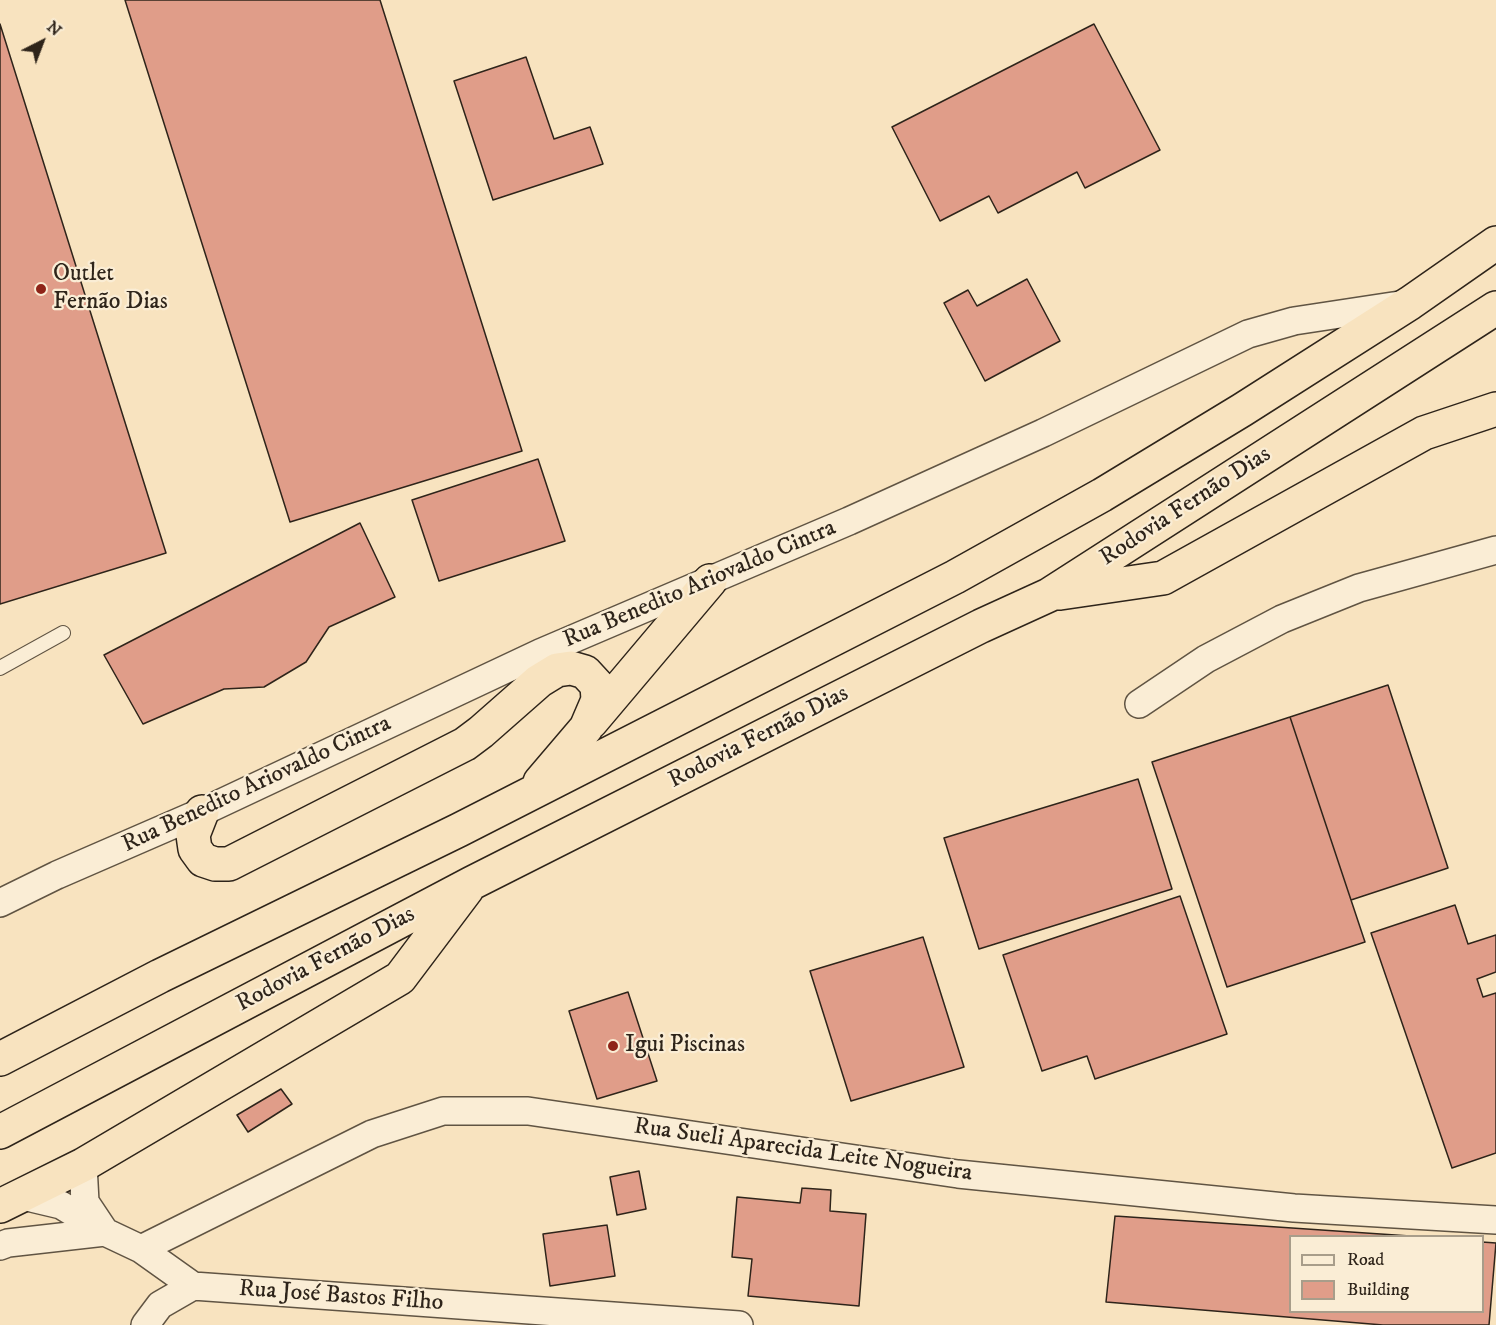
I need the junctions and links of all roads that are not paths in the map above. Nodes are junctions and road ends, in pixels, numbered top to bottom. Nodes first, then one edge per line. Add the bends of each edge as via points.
1 (1496, 243) edge
2 (1410, 303) junction
3 (1496, 308) edge
4 (1496, 409) edge
5 (1496, 550) edge
6 (710, 581) junction
7 (1049, 595) junction
8 (63, 633) dead end
9 (0, 668) edge
10 (1139, 704) dead end
11 (586, 728) junction
12 (529, 795) junction
13 (202, 812) junction
14 (472, 883) junction
15 (0, 903) edge
16 (0, 1059) edge
17 (0, 1132) edge
18 (83, 1165) junction
19 (11, 1201) edge
20 (1496, 1220) edge
21 (105, 1232) junction
22 (0, 1246) edge
23 (141, 1249) junction
24 (193, 1286) junction
25 (479, 1316) edge
26 (145, 1325) edge
27 (739, 1325) edge

1 - 2 highway
2 - 6 street, Rua Benedito Ariovaldo Cintra via 1294,321 1248,334 1043,433
2 - 12 highway via 1242,410 966,571
3 - 7 highway, Rodovia Fernão Dias
4 - 7 highway via 1424,433 1163,578
5 - 10 street via 1359,588 1282,619 1206,659
6 - 11 highway
6 - 13 street, Rua Benedito Ariovaldo Cintra via 540,653
7 - 14 highway, Rodovia Fernão Dias
8 - 9 lane
11 - 12 highway
11 - 13 highway via 598,700 597,685 585,672 557,670 465,744 229,864 203,860 195,849 193,836
12 - 16 highway
13 - 15 street, Rua Benedito Ariovaldo Cintra
14 - 17 highway, Rodovia Fernão Dias
14 - 18 highway via 400,978
18 - 19 highway
18 - 21 street via 85,1202
19 - 21 street via 61,1204
20 - 23 street, Rua Sueli Aparecida Leite Nogueira via 1294,1208 981,1177 528,1112 443,1111 372,1134
21 - 22 street
21 - 23 street
23 - 24 street
24 - 25 street, Rua José Bastos Filho
24 - 26 street via 160,1305
25 - 27 street, Rua José Bastos Filho

